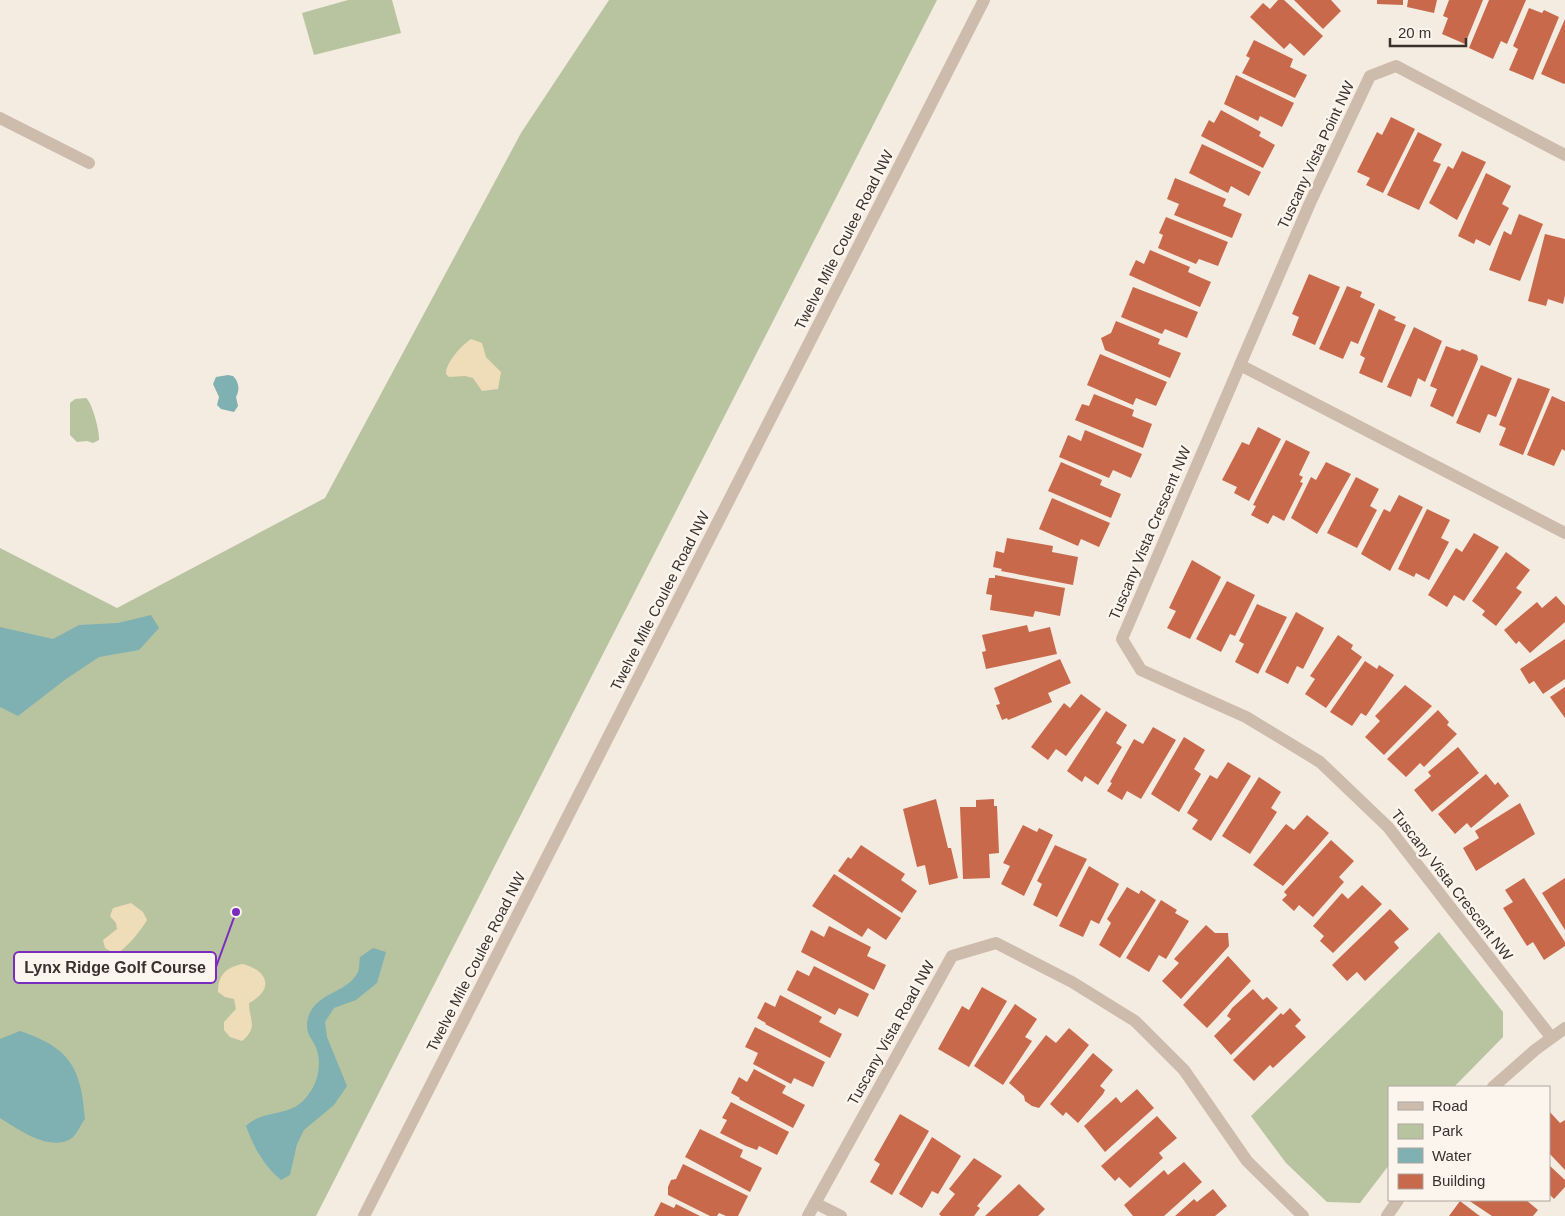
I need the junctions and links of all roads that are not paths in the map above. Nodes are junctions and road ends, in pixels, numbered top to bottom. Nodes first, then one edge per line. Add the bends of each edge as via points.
1 (984, 0) edge
2 (0, 118) edge
3 (1565, 155) edge
4 (89, 163) dead end
5 (1240, 365) junction
6 (1565, 533) edge
7 (1565, 1028) edge
8 (1551, 1037) junction
9 (1494, 1086) edge
10 (1397, 1201) edge
11 (815, 1203) junction
12 (364, 1216) edge
13 (808, 1216) edge
14 (841, 1216) edge
15 (1303, 1216) edge
16 (1387, 1216) edge

1 - 12 street, Twelve Mile Coulee Road NW
2 - 4 street
3 - 5 street, Tuscany Vista Point NW via 1396,66 1370,76 1310,202
5 - 6 street
5 - 8 street, Tuscany Vista Crescent NW via 1122,639 1141,670 1246,717 1320,762 1388,827
7 - 8 street
8 - 9 street
10 - 16 street
11 - 13 street, Tuscany Vista Road NW
11 - 14 street
11 - 15 street, Tuscany Vista Road NW via 952,956 996,943 1072,982 1135,1021 1184,1070 1247,1161

